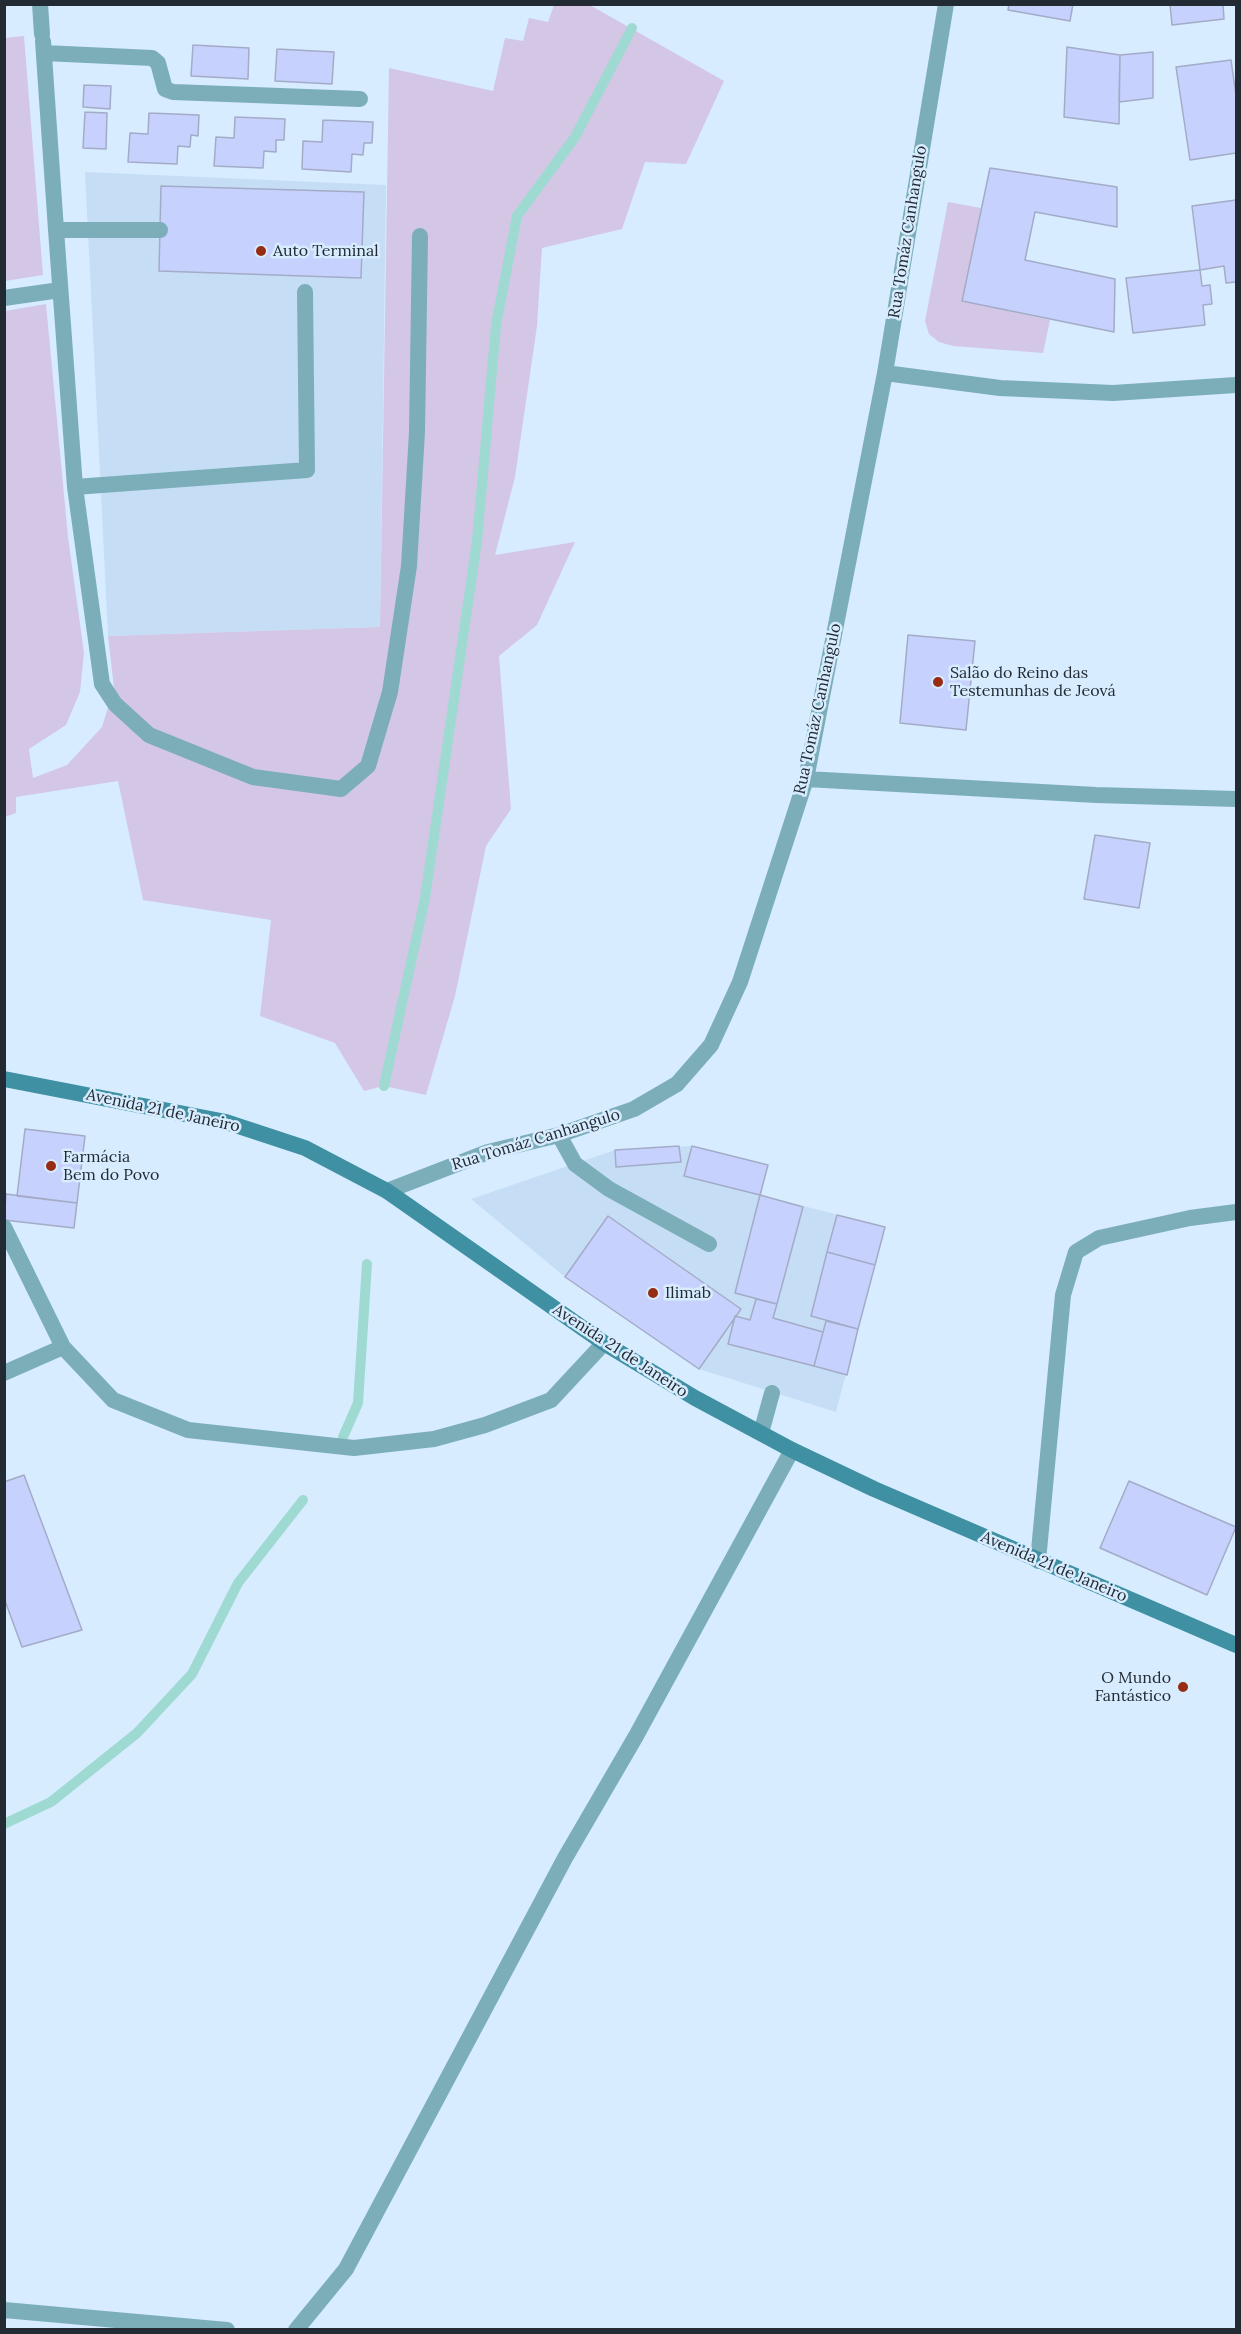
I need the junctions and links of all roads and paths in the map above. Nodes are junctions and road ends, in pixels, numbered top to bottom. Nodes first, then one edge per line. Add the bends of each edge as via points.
1 (40, 4) edge
2 (946, 4) edge
3 (44, 53) junction
4 (360, 99) dead end
5 (56, 230) junction
6 (160, 230) dead end
7 (420, 236) dead end
8 (60, 290) junction
9 (305, 292) dead end
10 (4, 298) edge
11 (885, 373) junction
12 (1236, 385) edge
13 (75, 487) junction
14 (806, 779) junction
15 (1236, 799) edge
16 (4, 1079) edge
17 (559, 1135) junction
18 (387, 1191) junction
19 (1236, 1212) edge
20 (4, 1227) edge
21 (709, 1244) dead end
22 (604, 1343) junction
23 (63, 1347) junction
24 (4, 1372) edge
25 (772, 1393) dead end
26 (761, 1434) junction
27 (792, 1450) junction
28 (1038, 1560) junction
29 (1236, 1645) edge
30 (4, 2310) edge
31 (227, 2330) edge
32 (296, 2330) edge

1 - 3 street
2 - 11 street, Rua Tomáz Canhangulo
3 - 4 street via 152,58 158,63 165,89 173,92
3 - 5 street
5 - 6 street
5 - 8 street
7 - 13 street via 417,432 409,566 390,692 368,766 341,789 253,777 149,735 115,704 102,684
8 - 10 street
8 - 13 street
9 - 13 street via 307,470
11 - 12 street via 1000,388 1113,393
11 - 14 street, Rua Tomáz Canhangulo
14 - 15 street
14 - 17 street, Rua Tomáz Canhangulo via 740,982 711,1045 677,1084 634,1109
16 - 18 main road, Avenida 21 de Janeiro via 226,1122 305,1148
17 - 18 street, Rua Tomáz Canhangulo via 488,1152
17 - 21 street via 575,1164 609,1189
18 - 22 main road, Avenida 21 de Janeiro
19 - 28 street via 1100,1238 1076,1252 1063,1295
20 - 23 street
22 - 23 street via 551,1400 434,1439 354,1448 188,1430 113,1400
22 - 26 main road, Avenida 21 de Janeiro
23 - 24 street
25 - 26 street
26 - 27 main road, Avenida 21 de Janeiro
27 - 28 main road, Avenida 21 de Janeiro
27 - 32 street via 565,1858 346,2269
28 - 29 main road, Avenida 21 de Janeiro
30 - 31 street

